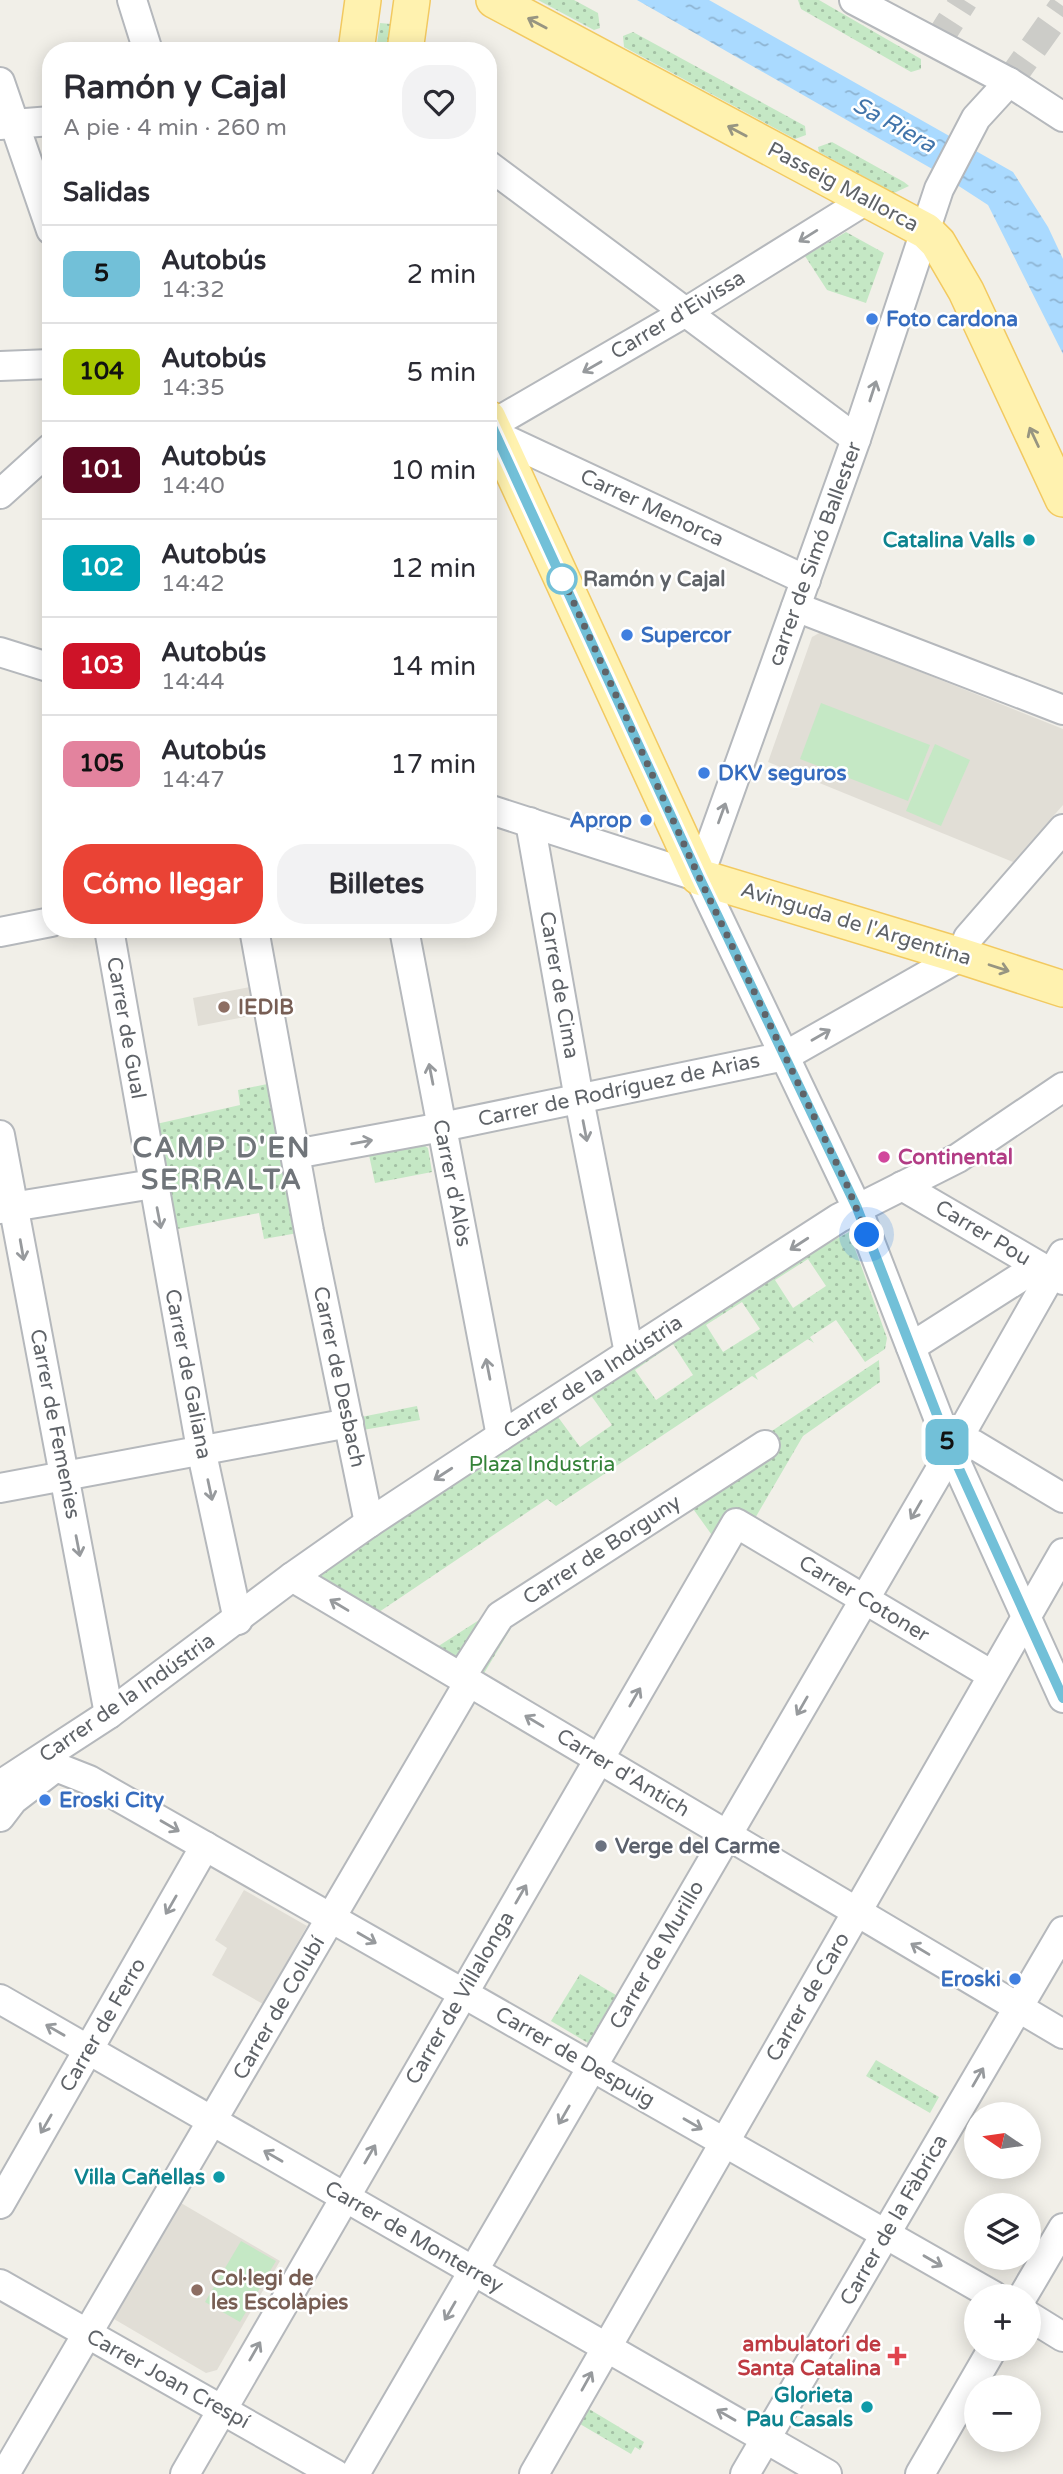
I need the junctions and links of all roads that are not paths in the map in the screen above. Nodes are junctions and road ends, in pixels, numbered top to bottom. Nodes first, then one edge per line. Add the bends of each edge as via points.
1 (132, 0) edge
2 (363, 0) edge
3 (412, 0) edge
4 (494, 0) edge
5 (854, 0) edge
6 (145, 42) edge
7 (357, 42) edge
8 (406, 42) edge
9 (0, 82) edge
10 (1009, 82) junction
11 (1063, 117) edge
12 (42, 122) edge
13 (7, 124) edge
14 (497, 171) edge
15 (866, 200) junction
16 (42, 208) edge
17 (926, 231) junction
18 (685, 312) junction
19 (42, 364) edge
20 (0, 366) edge
21 (497, 423) edge
22 (497, 430) edge
23 (856, 439) junction
24 (497, 440) edge
25 (42, 456) edge
26 (0, 494) edge
27 (1063, 499) edge
28 (806, 580) junction
29 (796, 607) junction
30 (0, 652) edge
31 (42, 665) edge
32 (1063, 710) edge
33 (497, 812) edge
34 (530, 822) junction
35 (1063, 829) edge
36 (699, 877) junction
37 (42, 924) edge
38 (0, 932) edge
39 (111, 938) edge
40 (256, 938) edge
41 (406, 938) edge
42 (961, 956) junction
43 (1063, 989) edge
44 (785, 1056) junction
45 (1063, 1087) edge
46 (579, 1099) junction
47 (143, 1126) joint
48 (442, 1127) junction
49 (0, 1135) edge
50 (295, 1154) junction
51 (153, 1184) junction
52 (902, 1186) junction
53 (7, 1208) edge
54 (857, 1208) junction
55 (1054, 1268) edge
56 (911, 1347) junction
57 (629, 1353) junction
58 (349, 1423) junction
59 (501, 1436) junction
60 (765, 1445) dead end
61 (201, 1449) junction
62 (951, 1451) junction
63 (64, 1476) junction
64 (0, 1488) edge
65 (1063, 1498) edge
66 (369, 1523) junction
67 (736, 1523) joint
68 (1063, 1553) edge
69 (292, 1577) junction
70 (864, 1599) junction
71 (1026, 1614) junction
72 (237, 1620) junction
73 (992, 1675) junction
74 (465, 1680) junction
75 (1063, 1698) edge
76 (109, 1714) junction
77 (83, 1732) junction
78 (599, 1759) junction
79 (89, 1780) junction
80 (0, 1785) edge
81 (0, 1817) edge
82 (727, 1835) junction
83 (205, 1846) junction
84 (857, 1912) junction
85 (332, 1918) junction
86 (1063, 1931) edge
87 (463, 1993) junction
88 (0, 1999) edge
89 (1018, 2007) junction
90 (1063, 2034) edge
91 (89, 2050) junction
92 (592, 2067) junction
93 (213, 2121) junction
94 (724, 2142) junction
95 (345, 2197) junction
96 (0, 2204) edge
97 (1063, 2228) edge
98 (886, 2234) junction
99 (473, 2271) junction
100 (0, 2284) edge
101 (973, 2284) edge
102 (1030, 2284) edge
103 (1041, 2323) edge
104 (89, 2335) junction
105 (1063, 2337) edge
106 (606, 2347) junction
107 (985, 2361) edge
108 (221, 2410) junction
109 (766, 2438) junction
110 (5, 2474) edge
111 (185, 2474) edge
112 (335, 2474) edge
113 (355, 2474) edge
114 (534, 2474) edge
115 (745, 2474) edge
116 (827, 2474) edge
117 (920, 2474) edge

1 - 6 street
2 - 7 main road
3 - 8 main road
15 -> 4 main road, Passeig Mallorca
5 - 10 street
9 - 13 street
10 - 11 street
10 - 17 street, carrer de Simó Ballester via 976,118 939,189
12 - 13 street
13 - 16 street
14 - 18 street
15 - 17 main road, Passeig Mallorca
15 -> 18 street, Carrer d'Eivissa
23 -> 17 street, carrer de Simó Ballester
27 -> 17 main road, Passeig Mallorca via 966,291
18 -> 21 street, Carrer d'Eivissa
18 - 23 street
19 - 20 street
22 - 28 street, Carrer Menorca
23 - 28 street, carrer de Simó Ballester
24 - 36 main road
25 - 26 street
28 - 29 street, carrer de Simó Ballester
29 - 32 street
36 -> 29 street, carrer de Simó Ballester
30 - 31 street
33 - 34 street, Avinguda de l'Argentina
34 - 36 street, Avinguda de l'Argentina
34 - 46 street, Carrer de Cima
35 - 42 street via 968,937
36 - 42 main road, Avinguda de l'Argentina
36 - 44 street
37 - 38 street
39 - 47 street, Carrer de Gual
40 - 50 street, Carrer de Desbach
48 -> 41 street, Carrer d'Alòs
42 -> 43 main road, Avinguda de l'Argentina
44 -> 42 street, Carrer de Rodríguez de Arias
44 - 46 street, Carrer de Rodríguez de Arias
44 - 54 street
45 - 52 street, Carrer de la Indústria via 958,1158
46 - 48 street, Carrer de Rodríguez de Arias
46 -> 57 street, Carrer de Cima
47 - 51 street, Carrer de Galiana
50 -> 48 street, Carrer de Rodríguez de Arias
59 -> 48 street, Carrer d'Alòs
49 - 53 street, Carrer de Femenies
50 - 58 street, Carrer de Desbach
51 - 53 street
51 -> 61 street, Carrer de Galiana
52 - 54 street, Carrer de la Indústria
52 - 55 street, Carrer Pou
53 -> 63 street, Carrer de Femenies
54 - 56 street
54 -> 57 street, Carrer de la Indústria
55 - 56 street
55 - 62 street, Carrer de Murillo
56 - 62 street
57 - 59 street, Carrer de la Indústria
58 - 61 street
58 - 66 street, Carrer de Desbach
59 -> 66 street, Carrer de la Indústria
60 - 74 street, Carrer de Borguny via 499,1616
61 - 63 street
61 -> 72 street, Carrer de Galiana
62 - 65 street via 973,1444
62 -> 70 street, Carrer de Murillo
62 - 71 street
63 - 64 street
63 -> 76 street, Carrer de Femenies
66 - 69 street, Carrer de la Indústria
67 - 70 street, Carrer Cotoner
78 -> 67 street, Carrer de Villalonga
68 - 71 street, Carrer de Caro
69 - 72 street, Carrer de la Indústria
74 -> 69 street, Carrer d'Antich
70 - 73 street, Carrer Cotoner
70 -> 82 street, Carrer de Murillo
71 - 73 street, Carrer de Caro
71 - 75 street
72 - 76 street, Carrer de la Indústria
73 - 84 street, Carrer de Caro
78 -> 74 street, Carrer d'Antich
74 - 85 street, Carrer de Colubí
76 - 77 street, Carrer de la Indústria
77 - 79 street via 80,1752
77 - 80 street, Carrer de la Indústria
78 - 82 street, Carrer d'Antich
87 -> 78 street, Carrer de Villalonga
79 - 81 street, Carrer de Despuig via 56,1767 13,1800
79 -> 83 street, Carrer de Despuig
82 - 84 street, Carrer d'Antich
82 - 92 street, Carrer de Murillo
83 - 85 street, Carrer de Despuig
83 -> 91 street, Carrer de Ferro
89 -> 84 street, Carrer d'Antich
84 - 94 street, Carrer de Caro
85 -> 87 street, Carrer de Despuig
85 - 93 street, Carrer de Colubí
86 - 89 street, Carrer de la Fàbrica
87 - 92 street, Carrer de Despuig
95 -> 87 street, Carrer de Villalonga
91 -> 88 street, Carrer de Monterrey
89 - 90 street, Carrer d'Antich
98 -> 89 street, Carrer de la Fàbrica
91 - 93 street, Carrer de Monterrey
91 -> 96 street, Carrer de Ferro
92 -> 94 street, Carrer de Despuig
92 -> 99 street, Carrer de Murillo
95 -> 93 street, Carrer de Monterrey
93 - 104 street, Carrer de Colubí
94 - 98 street, Carrer de Despuig
94 - 106 street, Carrer de Caro
95 - 99 street, Carrer de Monterrey
108 -> 95 street, Carrer de Villalonga
97 - 102 street
98 -> 101 street, Carrer de Despuig
98 - 109 street, Carrer de la Fàbrica
99 - 106 street, Carrer de Monterrey
99 -> 113 street, Carrer de Murillo
100 - 104 street, Carrer Joan Crespí
103 - 105 street
104 - 108 street, Carrer Joan Crespí
104 - 110 street, Carrer de Colubí
109 -> 106 street, Carrer de Monterrey
114 -> 106 street, Carrer de Caro
107 - 117 street
108 - 111 street, Carrer de Villalonga
108 - 112 street, Carrer Joan Crespí
109 - 115 street, Carrer de la Fàbrica
109 - 116 street, Carrer de Monterrey

